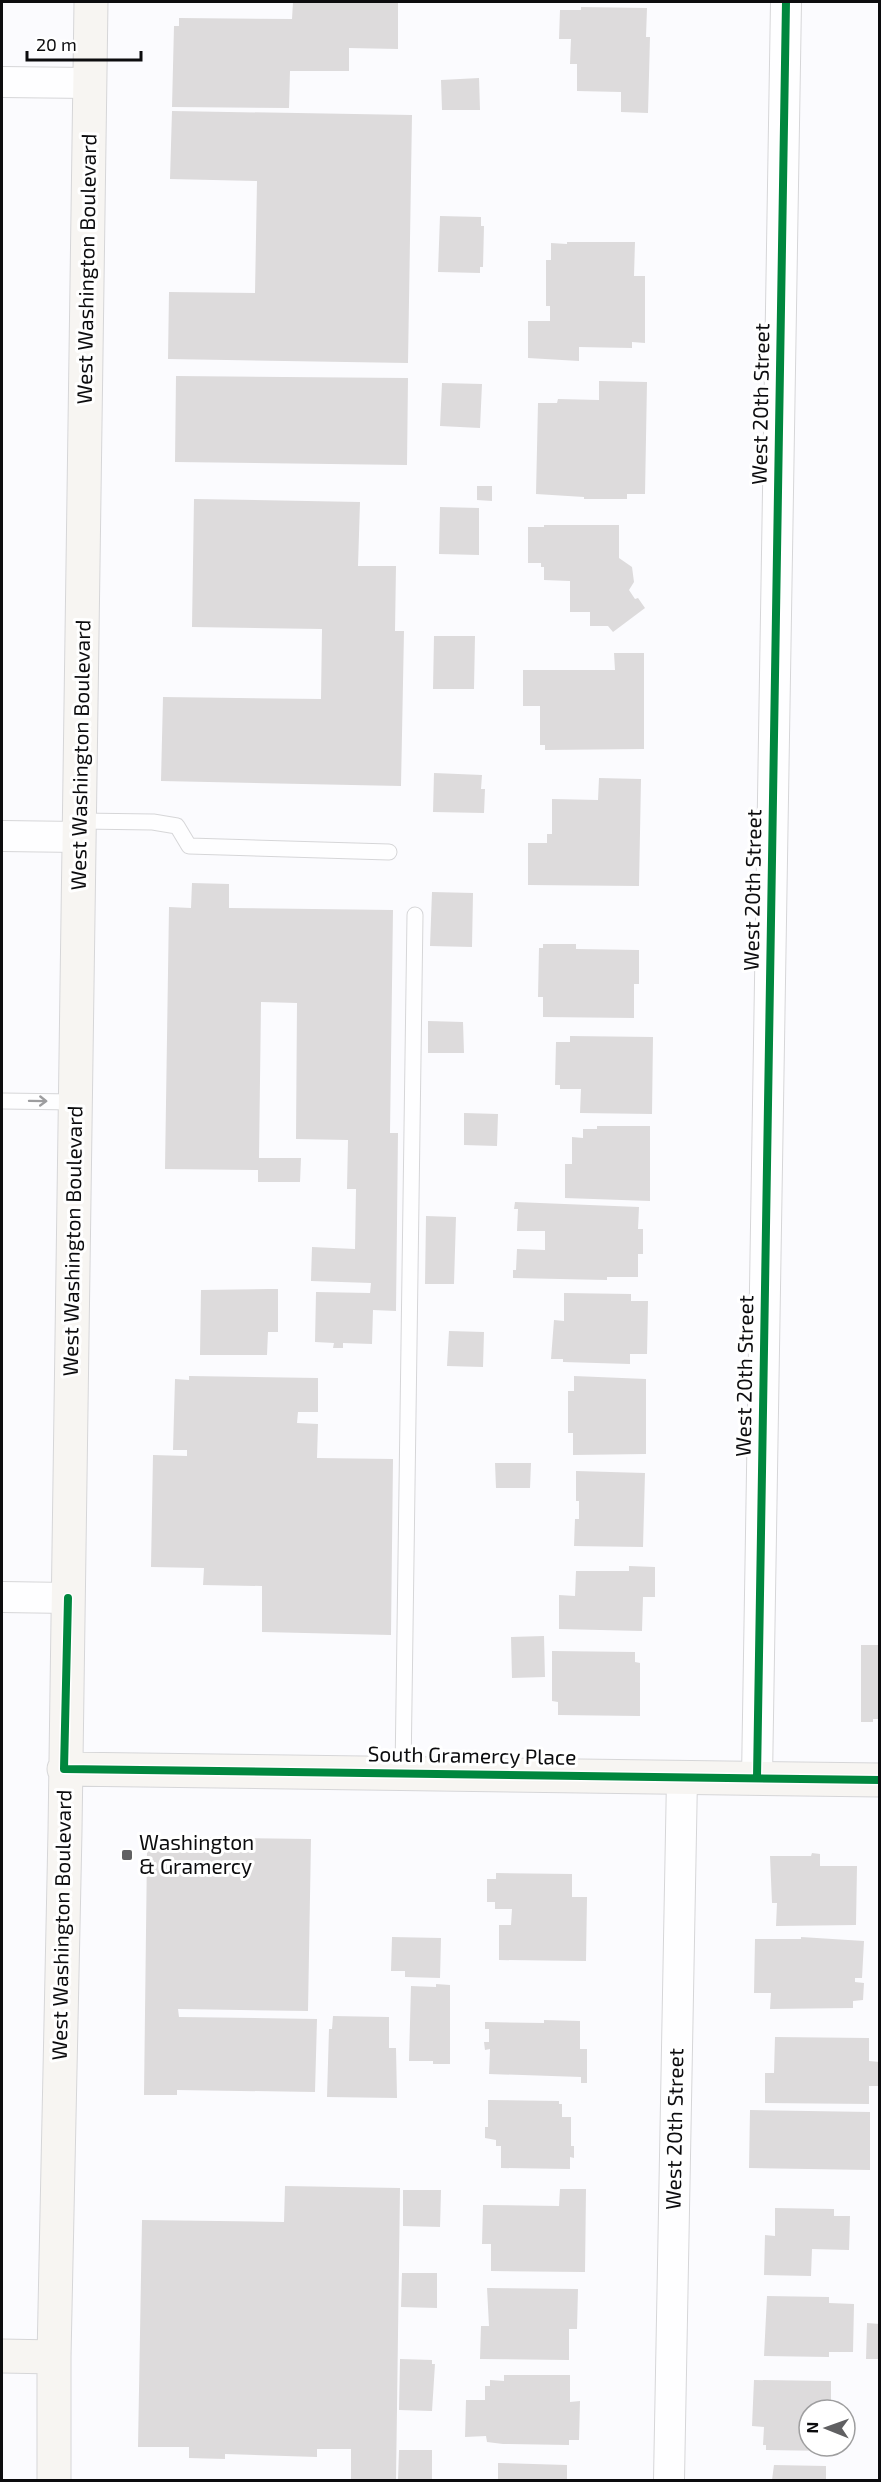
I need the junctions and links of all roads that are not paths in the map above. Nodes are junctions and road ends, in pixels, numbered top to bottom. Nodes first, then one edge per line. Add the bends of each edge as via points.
1 (91, 2) edge
2 (786, 2) edge
3 (2, 82) edge
4 (89, 82) junction
5 (80, 829) junction
6 (2, 837) edge
7 (389, 852) dead end
8 (416, 915) dead end
9 (2, 1101) edge
10 (75, 1102) junction
11 (2, 1597) edge
12 (68, 1598) junction
13 (64, 1768) junction
14 (403, 1773) junction
15 (682, 1778) junction
16 (757, 1779) junction
17 (879, 1780) edge
18 (2, 2356) edge
19 (54, 2357) junction
20 (54, 2481) edge
21 (669, 2481) edge

1 - 4 main road, West Washington Boulevard
2 - 16 street, West 20th Street
3 - 4 street
4 - 5 main road, West Washington Boulevard
5 - 6 street
5 - 7 lane via 153,822 177,826 189,846
5 - 10 main road, West Washington Boulevard
8 - 14 lane
9 -> 10 lane
10 - 12 main road, West Washington Boulevard
11 - 12 street
12 - 13 main road, West Washington Boulevard
13 - 14 main road, South Gramercy Place
13 - 19 main road, West Washington Boulevard
14 - 15 main road, South Gramercy Place
15 - 16 main road, South Gramercy Place
15 - 21 street, West 20th Street
16 - 17 main road, South Gramercy Place
18 - 19 main road
19 - 20 main road, West Washington Boulevard

